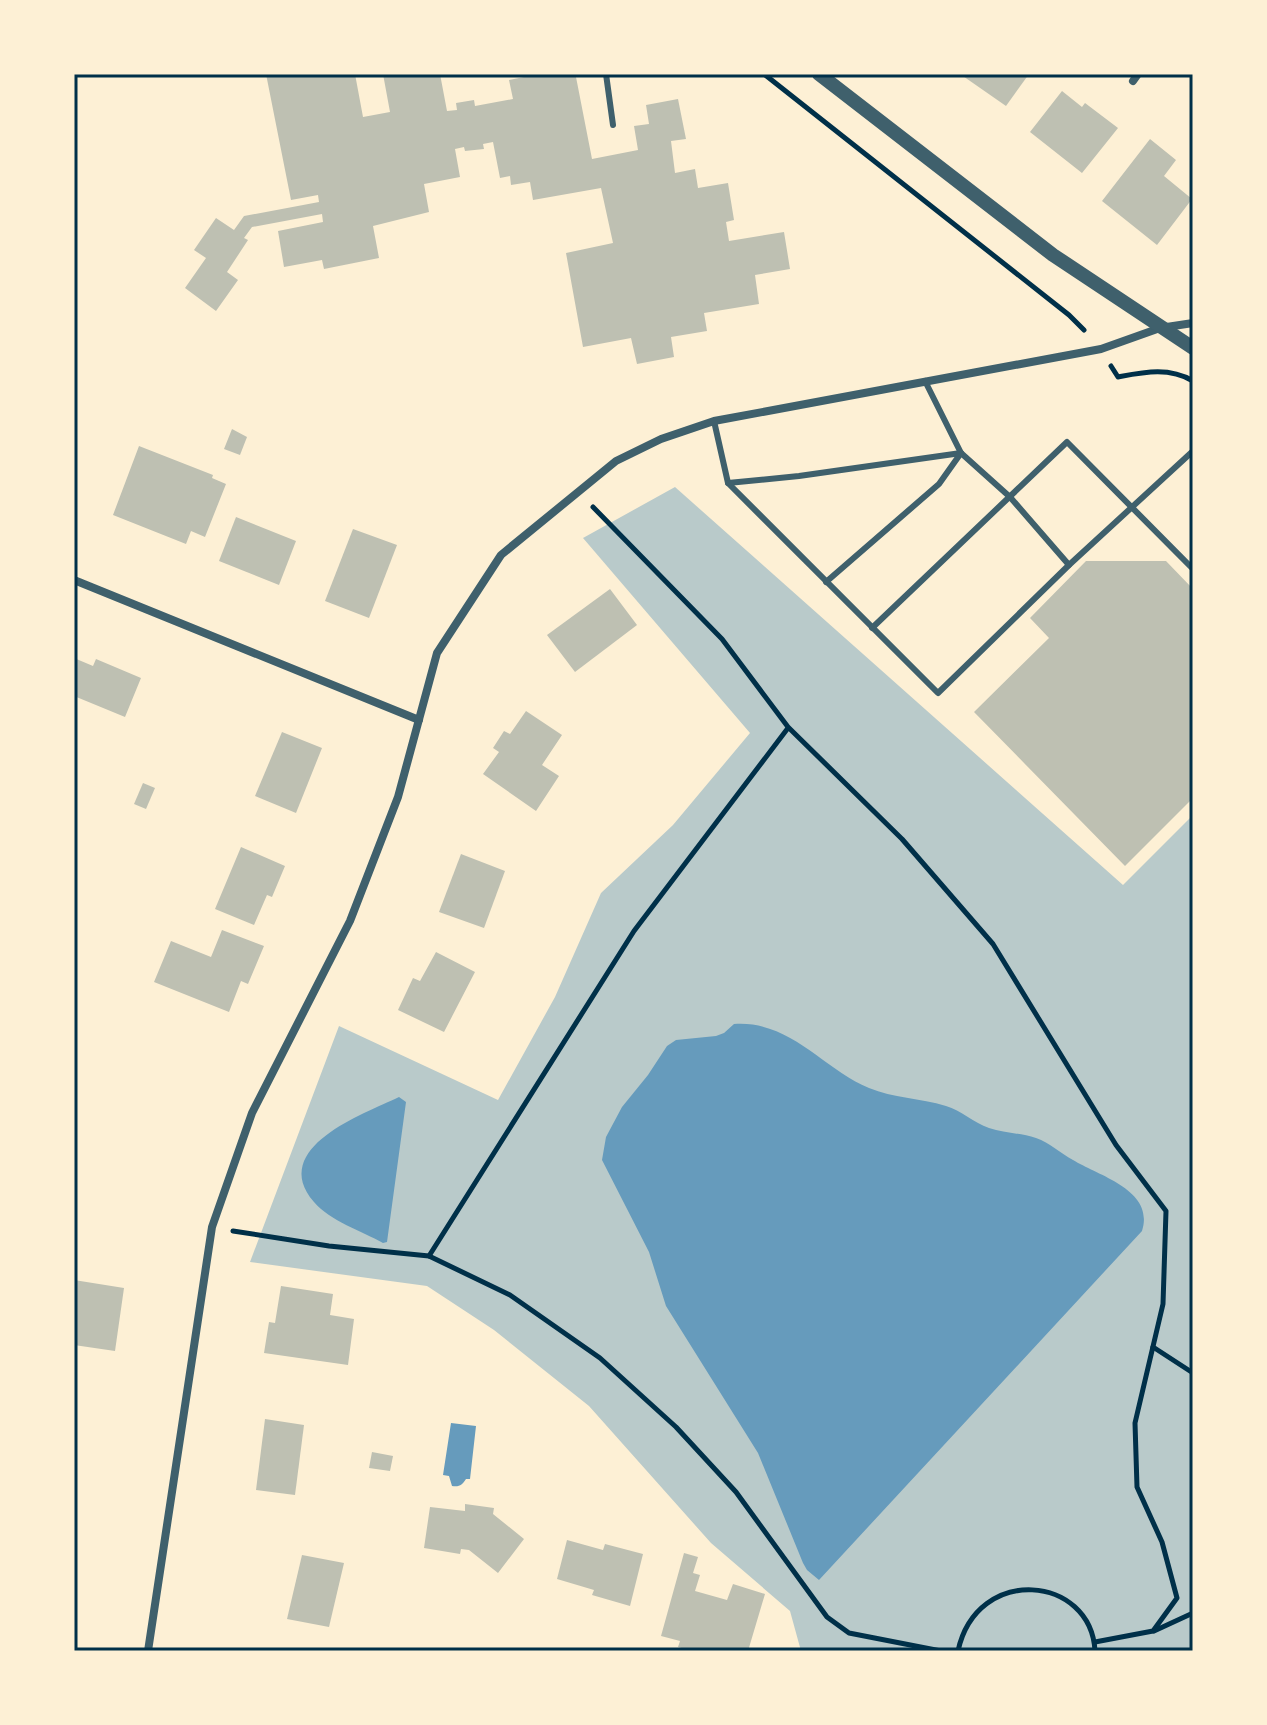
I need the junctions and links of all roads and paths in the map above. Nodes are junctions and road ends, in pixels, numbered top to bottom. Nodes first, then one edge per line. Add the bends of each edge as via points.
1 (606, 74) edge
2 (764, 74) edge
3 (819, 74) edge
4 (613, 125) dead end
5 (1193, 323) edge
6 (1160, 328) junction
7 (1193, 348) edge
8 (1101, 349) junction
9 (925, 381) junction
10 (1193, 381) edge
11 (714, 421) junction
12 (1193, 451) edge
13 (961, 453) junction
14 (728, 483) junction
15 (578, 492) junction
16 (1010, 497) junction
17 (1132, 507) junction
18 (1069, 565) junction
19 (1193, 569) edge
20 (74, 580) edge
21 (826, 582) junction
22 (872, 628) junction
23 (419, 720) junction
24 (788, 727) junction
25 (212, 1227) junction
26 (429, 1256) junction
27 (1153, 1347) junction
28 (1193, 1373) edge
29 (1193, 1613) edge
30 (1153, 1631) junction
31 (1095, 1642) junction
32 (148, 1651) edge
33 (941, 1651) edge
34 (958, 1651) edge
35 (1095, 1651) edge

1 - 4 lane
2 - 8 path via 1069,315
3 - 6 street via 1053,255
5 - 6 street
6 - 7 street
6 - 8 street
8 - 9 street
8 - 10 path via 1118,377 1152,371 1179,373
9 - 11 street
9 - 13 lane
11 - 14 lane
11 - 15 street via 616,461
12 - 17 lane
13 - 14 lane
13 - 16 lane
13 - 21 lane via 939,484
14 - 21 lane
15 - 23 street via 501,555 437,653
15 - 24 path via 722,639
16 - 17 lane via 1067,442
16 - 18 lane
16 - 22 lane
17 - 18 lane
17 - 19 lane
18 - 22 lane via 938,693
20 - 23 street
21 - 22 lane
23 - 25 street via 398,797 350,921 252,1113
24 - 26 path via 634,931
24 - 27 path via 902,839 993,944 1116,1145 1166,1211 1163,1304
25 - 26 path
25 - 32 street
26 - 33 path via 510,1295 600,1358 676,1427 736,1492 827,1617 849,1633
27 - 28 path
27 - 30 path via 1135,1423 1137,1487 1162,1542 1177,1598
29 - 30 path
30 - 31 path
31 - 34 path via 1073,1606 1054,1594 1010,1590 973,1614
31 - 35 path

